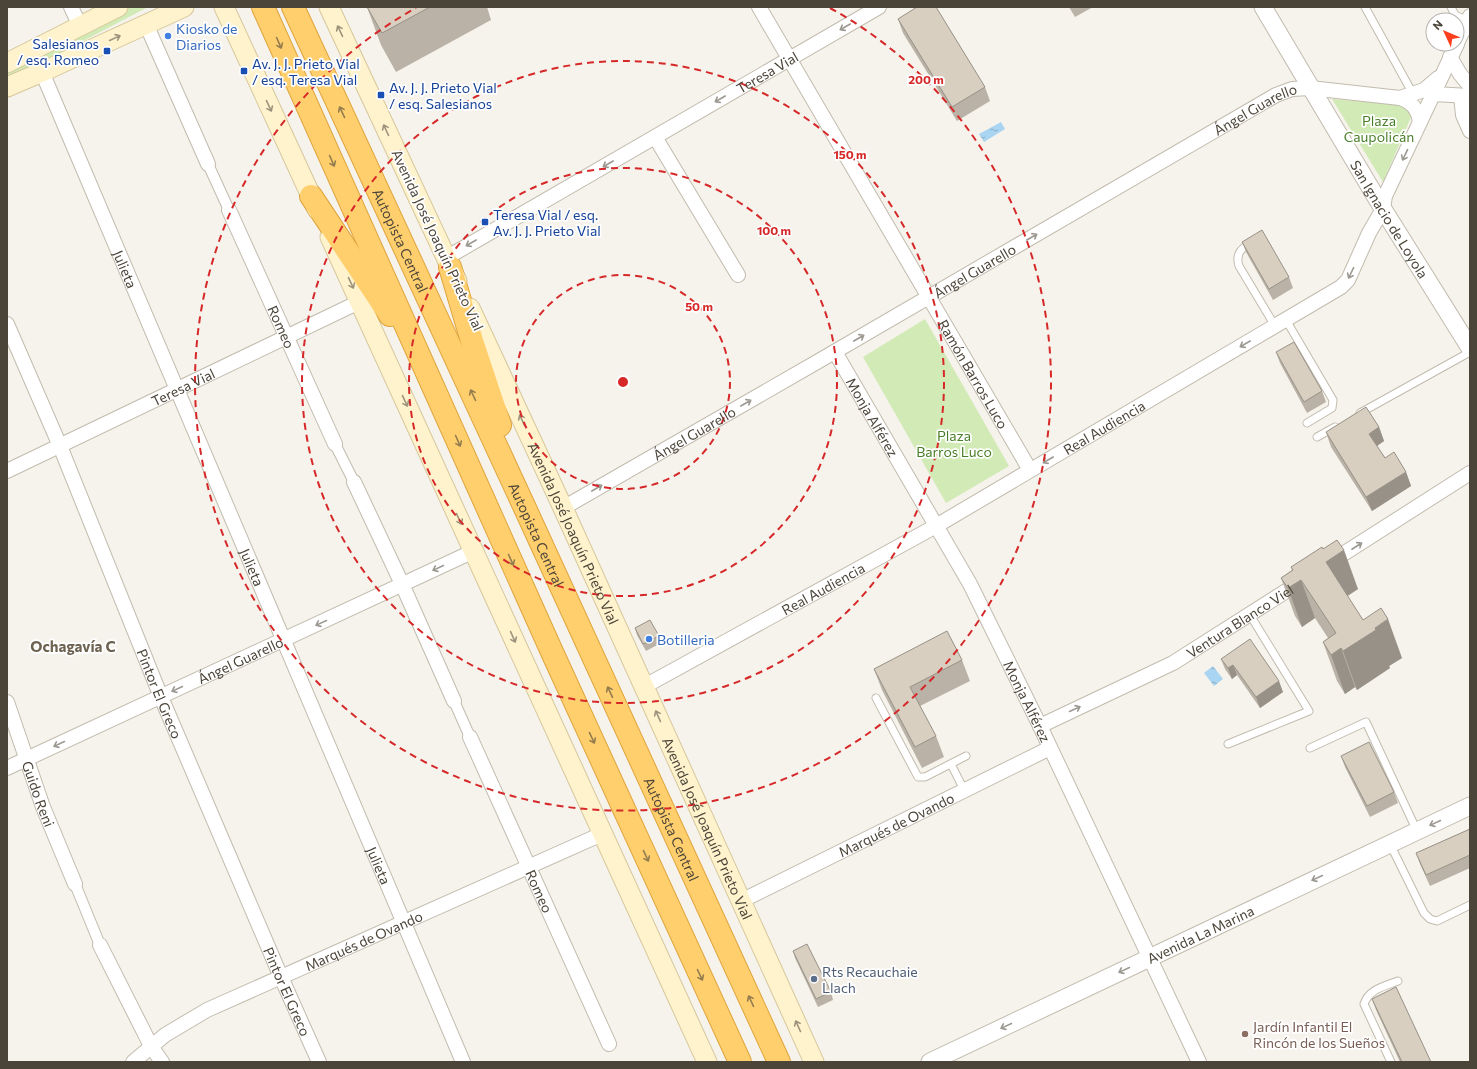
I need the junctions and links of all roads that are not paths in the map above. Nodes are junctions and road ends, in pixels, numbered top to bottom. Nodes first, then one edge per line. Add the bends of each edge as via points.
1 (71, 7) edge
2 (118, 7) edge
3 (184, 7) edge
4 (224, 7) edge
5 (263, 7) edge
6 (293, 7) edge
7 (329, 7) edge
8 (759, 7) edge
9 (879, 7) edge
10 (1262, 7) edge
11 (1365, 7) edge
12 (1451, 7) edge
13 (1469, 18) edge
14 (146, 24) junction
15 (80, 26) junction
16 (1453, 52) edge
17 (1450, 57) junction
18 (789, 59) junction
19 (7, 63) edge
20 (42, 72) junction
21 (1442, 75) junction
22 (7, 87) edge
23 (1310, 88) junction
24 (1467, 92) edge
25 (1433, 94) junction
26 (1406, 96) junction
27 (1420, 122) junction
28 (1470, 131) edge
29 (655, 137) junction
30 (208, 164) joint
31 (311, 196) junction
32 (1383, 209) junction
33 (229, 210) joint
34 (1257, 238) edge
35 (448, 262) junction
36 (738, 275) dead end
37 (929, 297) junction
38 (359, 302) junction
39 (1281, 323) junction
40 (7, 324) edge
41 (286, 337) junction
42 (1470, 348) edge
43 (835, 352) junction
44 (1470, 352) edge
45 (177, 390) junction
46 (442, 406) junction
47 (1351, 418) edge
48 (1344, 422) edge
49 (1307, 423) dead end
50 (1317, 437) dead end
51 (335, 444) joint
52 (60, 446) junction
53 (1030, 470) junction
54 (7, 471) edge
55 (1470, 473) edge
56 (354, 482) joint
57 (524, 506) junction
58 (564, 508) junction
59 (936, 526) junction
60 (474, 551) junction
61 (402, 584) junction
62 (1250, 615) junction
63 (283, 640) junction
64 (645, 686) junction
65 (161, 697) junction
66 (876, 698) dead end
67 (7, 702) edge
68 (454, 702) joint
69 (1040, 726) junction
70 (470, 737) joint
71 (1228, 744) dead end
72 (1050, 748) junction
73 (1310, 748) dead end
74 (966, 756) dead end
75 (26, 759) junction
76 (951, 764) junction
77 (7, 768) edge
78 (964, 790) junction
79 (1470, 806) edge
80 (1418, 831) junction
81 (602, 834) junction
82 (1390, 844) junction
83 (529, 867) junction
84 (75, 884) joint
85 (741, 901) junction
86 (1470, 905) edge
87 (404, 923) junction
88 (100, 945) joint
89 (1150, 958) junction
90 (281, 977) junction
91 (1398, 981) dead end
92 (609, 1044) dead end
93 (151, 1046) junction
94 (133, 1062) edge
95 (162, 1062) edge
96 (319, 1062) edge
97 (463, 1062) edge
98 (707, 1062) edge
99 (740, 1062) edge
100 (779, 1062) edge
101 (814, 1062) edge
102 (930, 1062) edge
103 (1199, 1062) edge
104 (1391, 1062) edge

1 - 15 street
2 - 15 main road
3 - 14 main road
4 -> 31 main road
5 -> 46 highway, Autopista Central
57 -> 6 highway, Autopista Central
35 -> 7 main road, Avenida José Joaquín Prieto Vial
8 - 18 street, Ramón Barros Luco
9 -> 18 street, Teresa Vial
10 - 23 street, San Ignacio de Loyola
11 - 26 lane
12 - 13 lane via 1455,14
20 -> 14 main road
14 - 30 street
15 - 19 main road
16 - 17 street
17 - 21 street
17 - 24 street
18 -> 29 street, Teresa Vial
18 - 37 street, Ramón Barros Luco
20 - 22 main road
20 - 45 street, Julieta
21 - 25 street
21 - 26 street via 1424,90
23 - 26 street, Ángel Guarello
23 - 32 street, San Ignacio de Loyola
37 -> 23 street, Ángel Guarello via 1276,95 1292,89
24 - 25 street
24 - 28 street via 1463,115
25 - 27 street, Real Audiencia
26 - 27 street, Ángel Guarello via 1416,109
27 -> 32 street, Real Audiencia via 1385,196
29 -> 35 street, Teresa Vial
29 - 36 street
30 - 33 street
31 -> 38 main road
31 - 46 highway via 390,315
32 -> 39 street, Real Audiencia via 1348,280 1335,291
32 - 42 street, San Ignacio de Loyola
33 - 41 street, Romeo
34 - 39 lane via 1239,251 1237,261
35 - 57 highway
58 -> 35 main road, Avenida José Joaquín Prieto Vial
43 -> 37 street, Ángel Guarello
37 - 53 street, Ramón Barros Luco
38 - 41 street, Teresa Vial
38 -> 60 main road
39 - 49 lane via 1333,400 1332,408
39 -> 53 street, Real Audiencia
40 - 52 street, Pintor El Greco
41 - 45 street, Teresa Vial
41 - 51 street, Romeo
58 -> 43 street, Ángel Guarello
43 - 59 street, Monja Alférez
44 - 47 lane
45 - 52 street, Teresa Vial
45 - 63 street, Julieta
46 -> 99 highway, Autopista Central
48 - 50 lane
51 - 56 street
52 - 54 street, Teresa Vial
52 - 65 street, Pintor El Greco
53 - 59 street, Real Audiencia
62 -> 55 street, Ventura Blanco Viel
56 - 61 street
100 -> 57 highway, Autopista Central
58 - 64 main road, Avenida José Joaquín Prieto Vial
59 - 64 street, Real Audiencia
59 - 69 street, Monja Alférez via 970,584
60 -> 61 street, Ángel Guarello
60 -> 81 main road
61 -> 63 street, Ángel Guarello
61 - 68 street
69 -> 62 street, Ventura Blanco Viel via 1172,663
62 - 71 lane via 1309,711
63 -> 65 street, Ángel Guarello
63 - 87 street, Julieta
85 -> 64 main road, Avenida José Joaquín Prieto Vial
65 -> 75 street, Ángel Guarello
65 - 90 street, Pintor El Greco
66 - 76 lane via 918,777 925,777
67 - 75 street, Guido Reni
68 - 70 street
69 - 72 street, Monja Alférez
70 - 83 street, Romeo
72 - 78 street, Marqués de Ovando
72 - 89 street, Monja Alférez
73 - 80 lane via 1366,722
74 - 76 lane
75 - 77 street, Ángel Guarello
75 - 84 street, Guido Reni
76 - 78 lane
78 - 85 street, Marqués de Ovando
79 -> 80 street, Avenida La Marina
80 - 82 street, Avenida La Marina
81 - 83 street, Marqués de Ovando
81 - 98 main road
82 - 86 lane via 1424,913 1430,919 1437,921
82 -> 89 street, Avenida La Marina
83 - 87 street, Marqués de Ovando
83 - 92 street, Romeo
84 - 88 street
101 -> 85 main road, Avenida José Joaquín Prieto Vial
87 - 90 street, Marqués de Ovando
87 - 97 street, Julieta
88 - 93 street
89 -> 102 street, Avenida La Marina
89 - 103 street, Monja Alférez
90 - 93 street, Marqués de Ovando via 193,1017
90 - 96 street, Pintor El Greco
91 - 104 lane via 1371,992 1364,1004
93 - 94 street, Marqués de Ovando
93 - 95 street

